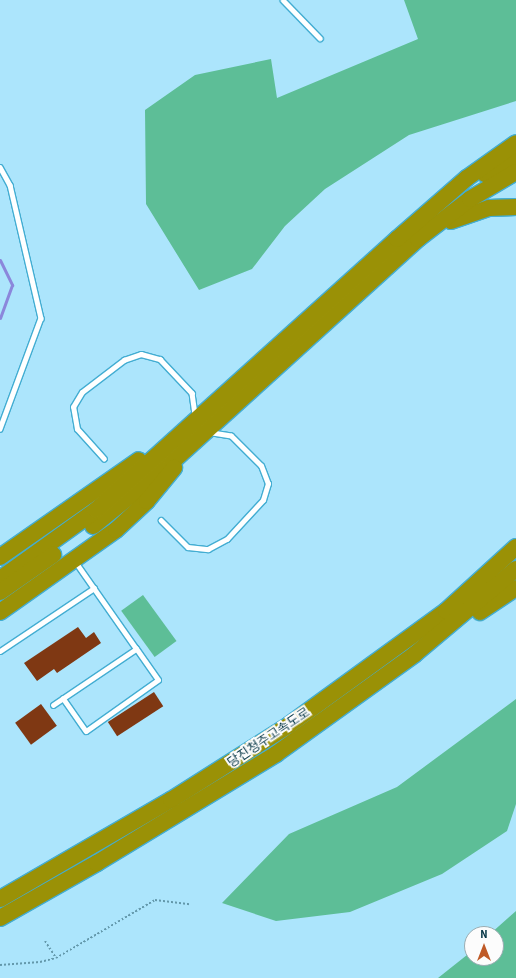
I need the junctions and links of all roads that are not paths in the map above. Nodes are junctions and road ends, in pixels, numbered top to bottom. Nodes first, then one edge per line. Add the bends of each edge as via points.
1 (283, 0) edge
2 (320, 38) dead end
3 (516, 143) edge
4 (516, 160) edge
5 (0, 167) edge
6 (516, 172) edge
7 (442, 200) junction
8 (516, 207) edge
9 (418, 239) junction
10 (0, 429) edge
11 (195, 429) junction
12 (104, 459) dead end
13 (161, 520) dead end
14 (516, 547) edge
15 (0, 557) edge
16 (74, 560) junction
17 (516, 568) edge
18 (0, 569) edge
19 (0, 579) edge
20 (94, 588) junction
21 (516, 588) edge
22 (0, 592) edge
23 (0, 600) edge
24 (0, 612) edge
25 (136, 649) junction
26 (0, 651) edge
27 (415, 654) junction
28 (63, 698) junction
29 (53, 705) dead end
30 (0, 899) edge
31 (0, 918) edge

1 - 2 lane
3 - 7 highway
4 - 7 highway via 480,177
5 - 10 lane via 10,185 41,318
6 - 9 highway via 470,199
7 - 11 highway
8 - 9 highway via 489,208 464,215
9 - 11 highway
11 - 12 lane via 194,396 164,362 148,354 128,357 82,392 73,407 77,429
11 - 13 lane via 221,432 236,439 264,469 268,484 265,496 228,539 208,549 188,547
11 - 15 highway
11 - 16 highway via 138,511
11 - 18 highway
11 - 19 highway via 96,510
11 - 22 highway via 110,513
11 - 23 highway via 151,488 126,510
14 - 30 highway, 당진청주고속도로 via 446,611 289,726 171,800
16 - 20 lane
16 - 24 highway
17 - 27 highway, 당진청주고속도로
20 - 25 lane
20 - 26 lane
21 - 27 highway
25 - 28 lane
25 - 28 lane via 158,680 86,731
27 - 31 highway, 당진청주고속도로 via 241,777
28 - 29 lane

